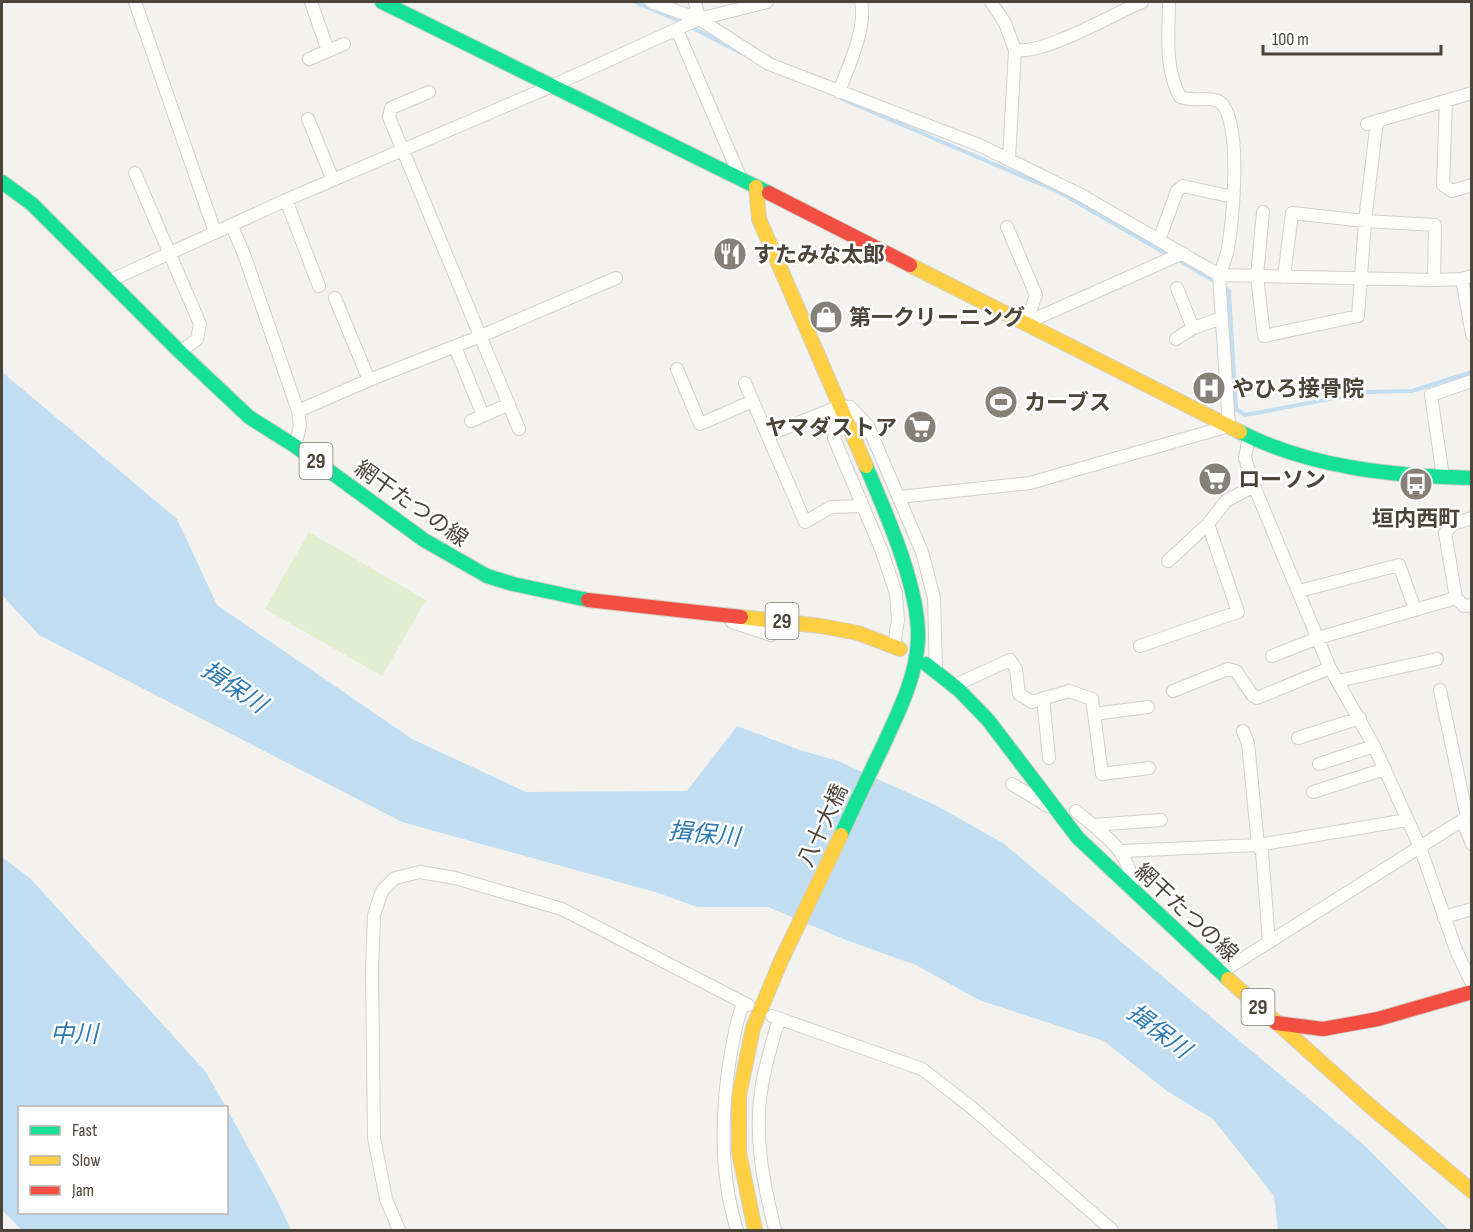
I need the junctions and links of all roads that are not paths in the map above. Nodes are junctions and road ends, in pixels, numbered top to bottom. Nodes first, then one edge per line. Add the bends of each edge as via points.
1 (135, 2) edge
2 (311, 2) edge
3 (382, 2) edge
4 (651, 2) edge
5 (695, 2) edge
6 (767, 2) edge
7 (861, 2) edge
8 (991, 2) edge
9 (1143, 2) edge
10 (1169, 2) edge
11 (699, 19) junction
12 (677, 30) junction
13 (344, 44) dead end
14 (1015, 50) junction
15 (328, 51) junction
16 (309, 59) dead end
17 (552, 86) junction
18 (429, 92) dead end
19 (839, 92) junction
20 (1472, 93) edge
21 (1446, 101) junction
22 (308, 119) dead end
23 (402, 149) junction
24 (1009, 159) junction
25 (135, 173) dead end
26 (741, 179) junction
27 (333, 180) junction
28 (2, 182) edge
29 (1472, 185) edge
30 (756, 187) junction
31 (1233, 197) junction
32 (286, 200) junction
33 (1263, 212) dead end
34 (1365, 221) junction
35 (232, 226) junction
36 (1007, 227) dead end
37 (215, 232) junction
38 (1159, 240) junction
39 (170, 253) junction
40 (1183, 253) junction
41 (1219, 275) junction
42 (1257, 276) junction
43 (1284, 277) junction
44 (616, 278) dead end
45 (1467, 278) edge
46 (1360, 279) junction
47 (1434, 280) junction
48 (109, 281) junction
49 (319, 286) dead end
50 (1177, 288) dead end
51 (335, 298) dead end
52 (1222, 318) junction
53 (1026, 323) junction
54 (1193, 328) junction
55 (1472, 334) edge
56 (481, 336) junction
57 (1176, 339) dead end
58 (455, 347) junction
59 (180, 352) junction
60 (677, 369) dead end
61 (369, 381) junction
62 (1472, 381) edge
63 (745, 383) dead end
64 (753, 401) junction
65 (509, 404) junction
66 (840, 406) junction
67 (298, 411) junction
68 (483, 415) junction
69 (471, 421) dead end
70 (1229, 426) junction
71 (519, 429) dead end
72 (768, 435) junction
73 (1249, 436) junction
74 (295, 446) junction
75 (1443, 477) junction
76 (1472, 478) edge
77 (1254, 486) junction
78 (899, 497) junction
79 (862, 506) junction
80 (1472, 518) edge
81 (1208, 524) junction
82 (1168, 561) dead end
83 (1299, 591) junction
84 (1456, 598) junction
85 (1472, 605) edge
86 (1415, 609) junction
87 (700, 612) junction
88 (771, 634) dead end
89 (1318, 638) junction
90 (1140, 646) dead end
91 (897, 647) joint
92 (1272, 656) dead end
93 (1437, 659) dead end
94 (931, 668) joint
95 (1330, 668) junction
96 (1338, 681) junction
97 (953, 686) junction
98 (1440, 690) dead end
99 (1173, 691) dead end
100 (1043, 698) junction
101 (1148, 707) dead end
102 (1094, 714) junction
103 (1360, 718) junction
104 (1243, 731) dead end
105 (1298, 738) dead end
106 (1374, 746) junction
107 (1049, 758) dead end
108 (1319, 764) dead end
109 (1149, 768) dead end
110 (1385, 769) junction
111 (1012, 784) dead end
112 (1313, 792) dead end
113 (1057, 811) junction
114 (1076, 811) dead end
115 (1467, 817) edge
116 (1161, 820) dead end
117 (1407, 820) junction
118 (1093, 825) junction
119 (1472, 844) edge
120 (1258, 845) junction
121 (1420, 847) junction
122 (1122, 851) junction
123 (1133, 891) junction
124 (1472, 909) edge
125 (1444, 917) junction
126 (1269, 942) junction
127 (1220, 973) junction
128 (1472, 984) edge
129 (1472, 992) edge
130 (1276, 1023) junction
131 (1472, 1191) edge
132 (399, 1230) edge
133 (737, 1230) edge
134 (755, 1230) edge
135 (775, 1230) edge
136 (1112, 1230) edge

1 - 37 street
2 - 15 street
3 - 17 street
4 - 11 street
5 - 11 street
6 - 11 street
7 - 19 street via 857,39
8 - 14 street via 1005,23
9 - 14 street via 1069,37 1025,52
10 - 31 street via 1172,82 1180,97 1211,99 1221,103 1227,113 1233,148
11 - 12 street
11 - 19 street via 768,64
12 - 17 street
12 - 26 street
13 - 15 street
14 - 24 street
15 - 16 street
17 - 23 street
17 - 26 street
18 - 23 street via 391,108 389,117
19 - 24 street
20 - 21 street
21 - 29 street via 1443,185 1452,191
21 - 34 street via 1372,123
22 - 27 street
23 - 27 street
23 - 56 street
24 - 38 street
25 - 39 street
26 - 30 street
27 - 32 street
28 - 48 street, 網干たつの線 / 29 via 32,204
30 - 53 street
30 - 66 street, 八十大橋 via 759,219
31 - 38 street via 1183,186 1177,191
31 - 41 street via 1228,247
32 - 35 street
32 - 49 street
33 - 42 street
34 - 43 street via 1292,213
34 - 46 street
34 - 47 street via 1435,225
35 - 37 street
35 - 67 street
36 - 53 street via 1036,295
37 - 39 street
38 - 40 street
39 - 48 street
39 - 59 street via 200,324 197,339
40 - 41 street
40 - 53 street
41 - 42 street
41 - 52 street
42 - 43 street
42 - 46 street via 1264,336 1358,316
43 - 46 street
44 - 56 street
45 - 47 street
45 - 55 street
46 - 47 street
48 - 59 street, 網干たつの線 / 29
50 - 54 street
51 - 61 street
52 - 54 street
52 - 70 street
53 - 70 street
54 - 57 street
56 - 58 street
56 - 65 street
58 - 61 street
58 - 68 street
59 - 74 street, 網干たつの線 / 29 via 249,417
60 - 64 street via 700,424
61 - 67 street
62 - 75 street via 1431,395
63 - 64 street
64 - 72 street
65 - 68 street
65 - 71 street
66 - 72 street
66 - 78 street via 850,407 868,426
66 - 79 street via 834,438
66 - 134 street, 八十大橋 via 887,514 911,588 918,639 914,671 902,705 753,1028 739,1096 739,1152
67 - 74 street via 300,426
68 - 69 street
70 - 73 street
70 - 78 street via 1030,483
72 - 79 street via 805,522 831,507
73 - 75 street via 1351,468
73 - 77 street via 1245,458
74 - 87 street, 網干たつの線 / 29 via 424,540 487,576 585,600
75 - 76 street
77 - 81 street via 1226,501
77 - 83 street
78 - 94 street via 922,552 934,598
79 - 91 street via 896,593
80 - 84 street via 1453,524 1445,534
81 - 82 street
81 - 90 street via 1238,612
83 - 86 street via 1399,565
83 - 89 street
84 - 85 street via 1464,606
84 - 86 street
86 - 89 street
87 - 88 street
87 - 91 street, 網干たつの線 / 29 via 821,626 858,633
89 - 92 street
89 - 95 street
93 - 96 street
94 - 97 street, 網干たつの線 / 29
95 - 96 street
95 - 99 street via 1257,698 1236,670 1228,669
96 - 103 street
97 - 100 street via 1010,660 1016,669 1019,694 1032,702
97 - 113 street, 網干たつの線 / 29 via 971,700 1005,739
98 - 115 street
100 - 102 street via 1069,691 1092,699
100 - 107 street
101 - 102 street
102 - 109 street via 1102,774
103 - 105 street
103 - 106 street
104 - 120 street via 1248,743
106 - 108 street
106 - 110 street
110 - 112 street
110 - 117 street
111 - 113 street
113 - 123 street, 網干たつの線 / 29 via 1078,838
114 - 118 street
115 - 119 street
115 - 121 street
116 - 118 street
117 - 120 street
117 - 121 street
118 - 122 street
120 - 122 street
120 - 126 street via 1262,852
121 - 125 street
121 - 126 street
122 - 123 street
123 - 127 street, 網干たつの線 / 29
124 - 125 street
125 - 128 street
126 - 127 street
127 - 130 street, 網干たつの線 / 29
129 - 130 street via 1378,1019 1323,1029
130 - 131 street, 網干たつの線 / 29 via 1382,1118
132 - 133 street via 386,1199 374,1138 374,915 382,891 395,878 420,873 455,878 562,909 745,1004 737,1018 725,1087 723,1134 726,1187
135 - 136 street via 763,1183 759,1123 760,1093 776,1018 922,1069

